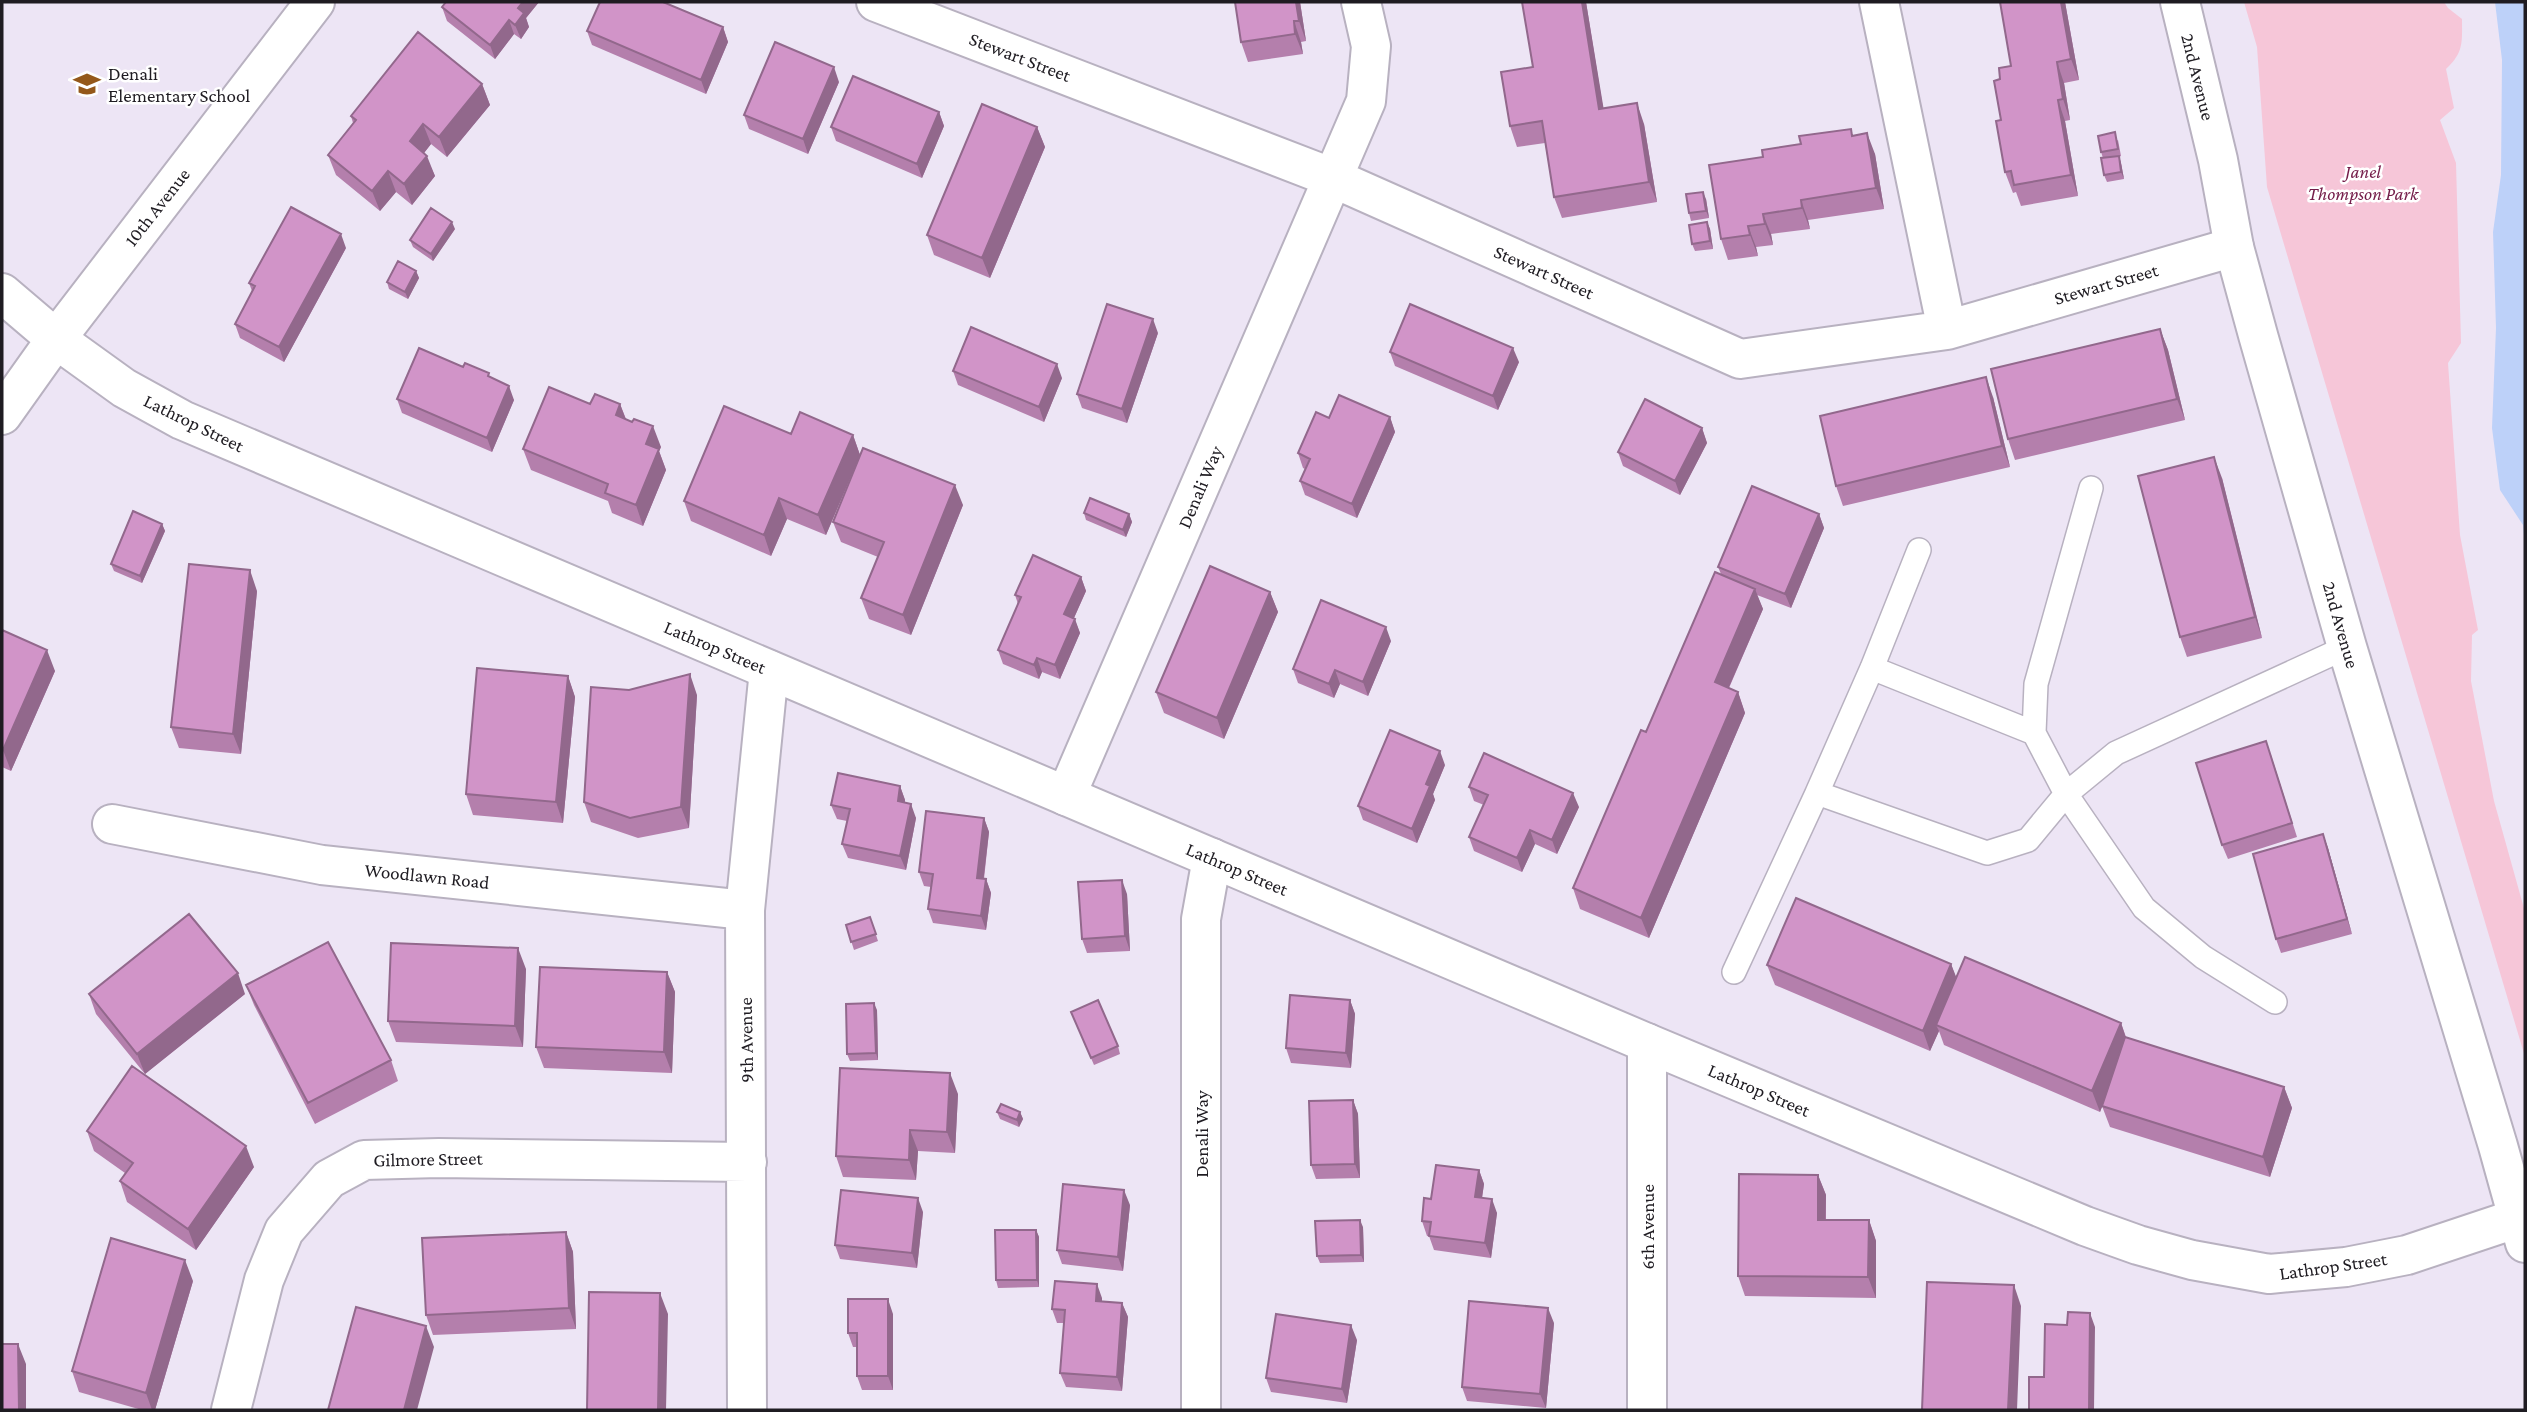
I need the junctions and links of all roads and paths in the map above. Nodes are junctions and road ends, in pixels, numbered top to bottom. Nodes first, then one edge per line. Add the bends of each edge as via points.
1 (315, 2) edge
2 (876, 2) edge
3 (1361, 2) edge
4 (1879, 2) edge
5 (2180, 2) edge
6 (1333, 178) junction
7 (2234, 247) junction
8 (2, 293) edge
9 (1947, 330) junction
10 (56, 339) junction
11 (2, 415) edge
12 (2091, 488) dead end
13 (1919, 550) dead end
14 (2347, 647) junction
15 (1872, 668) junction
16 (769, 670) junction
17 (2034, 733) junction
18 (1817, 793) junction
19 (2066, 794) junction
20 (1066, 796) junction
21 (112, 824) dead end
22 (1212, 858) junction
23 (745, 910) junction
24 (1734, 972) dead end
25 (2275, 1002) dead end
26 (1647, 1043) junction
27 (747, 1163) junction
28 (2522, 1230) edge
29 (231, 1410) edge
30 (747, 1410) edge
31 (1201, 1410) edge
32 (1647, 1410) edge

1 - 10 street, 10th Avenue
2 - 6 street, Stewart Street
3 - 6 street, Denali Way via 1371,46 1366,101
4 - 9 street
5 - 7 street, 2nd Avenue
6 - 9 street, Stewart Street via 1740,359
6 - 20 street, Denali Way
7 - 9 street, Stewart Street
7 - 14 street, 2nd Avenue
8 - 10 street, Lathrop Street
10 - 11 street, 10th Avenue
10 - 16 street, Lathrop Street via 124,388 182,420
12 - 17 lane via 2036,684
13 - 15 lane
14 - 19 lane via 2116,753
14 - 28 street, 2nd Avenue
15 - 17 lane
15 - 18 lane
16 - 20 street, Lathrop Street
16 - 23 street, 9th Avenue
17 - 19 lane
18 - 19 lane via 1987,853 2028,840
18 - 24 lane
19 - 25 lane via 2144,908 2203,957
20 - 22 street, Lathrop Street
21 - 23 street, Woodlawn Road via 322,865
22 - 26 street, Lathrop Street
22 - 31 street, Denali Way via 1201,919
23 - 27 street, 9th Avenue
26 - 28 street, Lathrop Street via 2085,1226 2192,1260 2269,1274 2346,1267
26 - 32 street, 6th Avenue
27 - 29 street, Gilmore Street via 364,1160 329,1179 284,1231 264,1280
27 - 30 street, 9th Avenue

